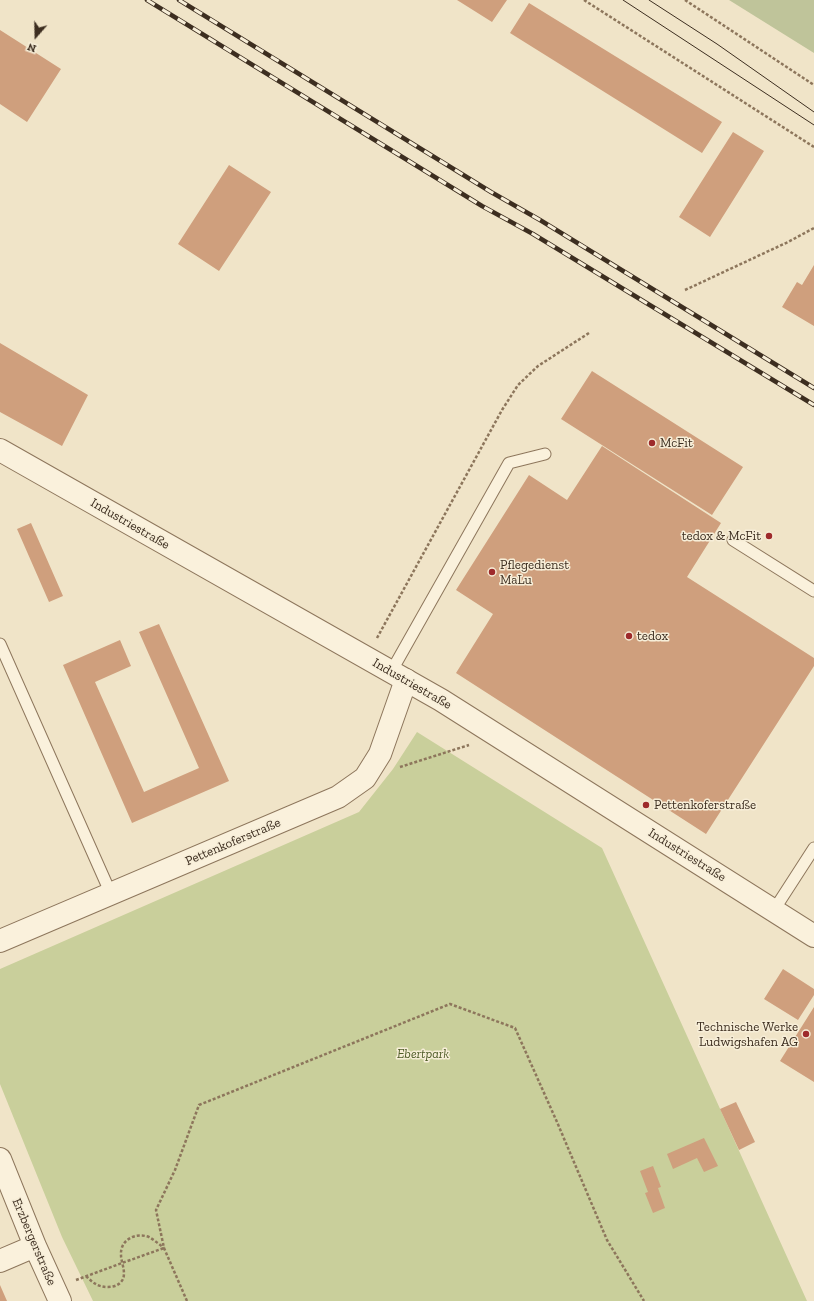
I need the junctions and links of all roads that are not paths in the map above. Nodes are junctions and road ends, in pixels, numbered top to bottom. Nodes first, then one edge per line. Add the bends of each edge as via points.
1 (0, 450) edge
2 (545, 454) dead end
3 (733, 540) dead end
4 (814, 591) edge
5 (0, 644) edge
6 (398, 676) junction
7 (814, 848) edge
8 (111, 894) junction
9 (774, 910) junction
10 (814, 935) edge
11 (0, 941) edge
12 (0, 1160) edge
13 (35, 1246) junction
14 (0, 1261) edge
15 (60, 1301) edge

1 - 6 street, Industriestraße
2 - 6 lane via 508,463
3 - 4 lane
5 - 8 lane
6 - 8 street, Pettenkoferstraße via 380,754 365,778 338,797
6 - 9 street, Industriestraße via 441,700
7 - 9 lane
8 - 11 street, Pettenkoferstraße
9 - 10 street, Industriestraße
12 - 13 street, Erzbergerstraße
13 - 14 street
13 - 15 street, Erzbergerstraße

